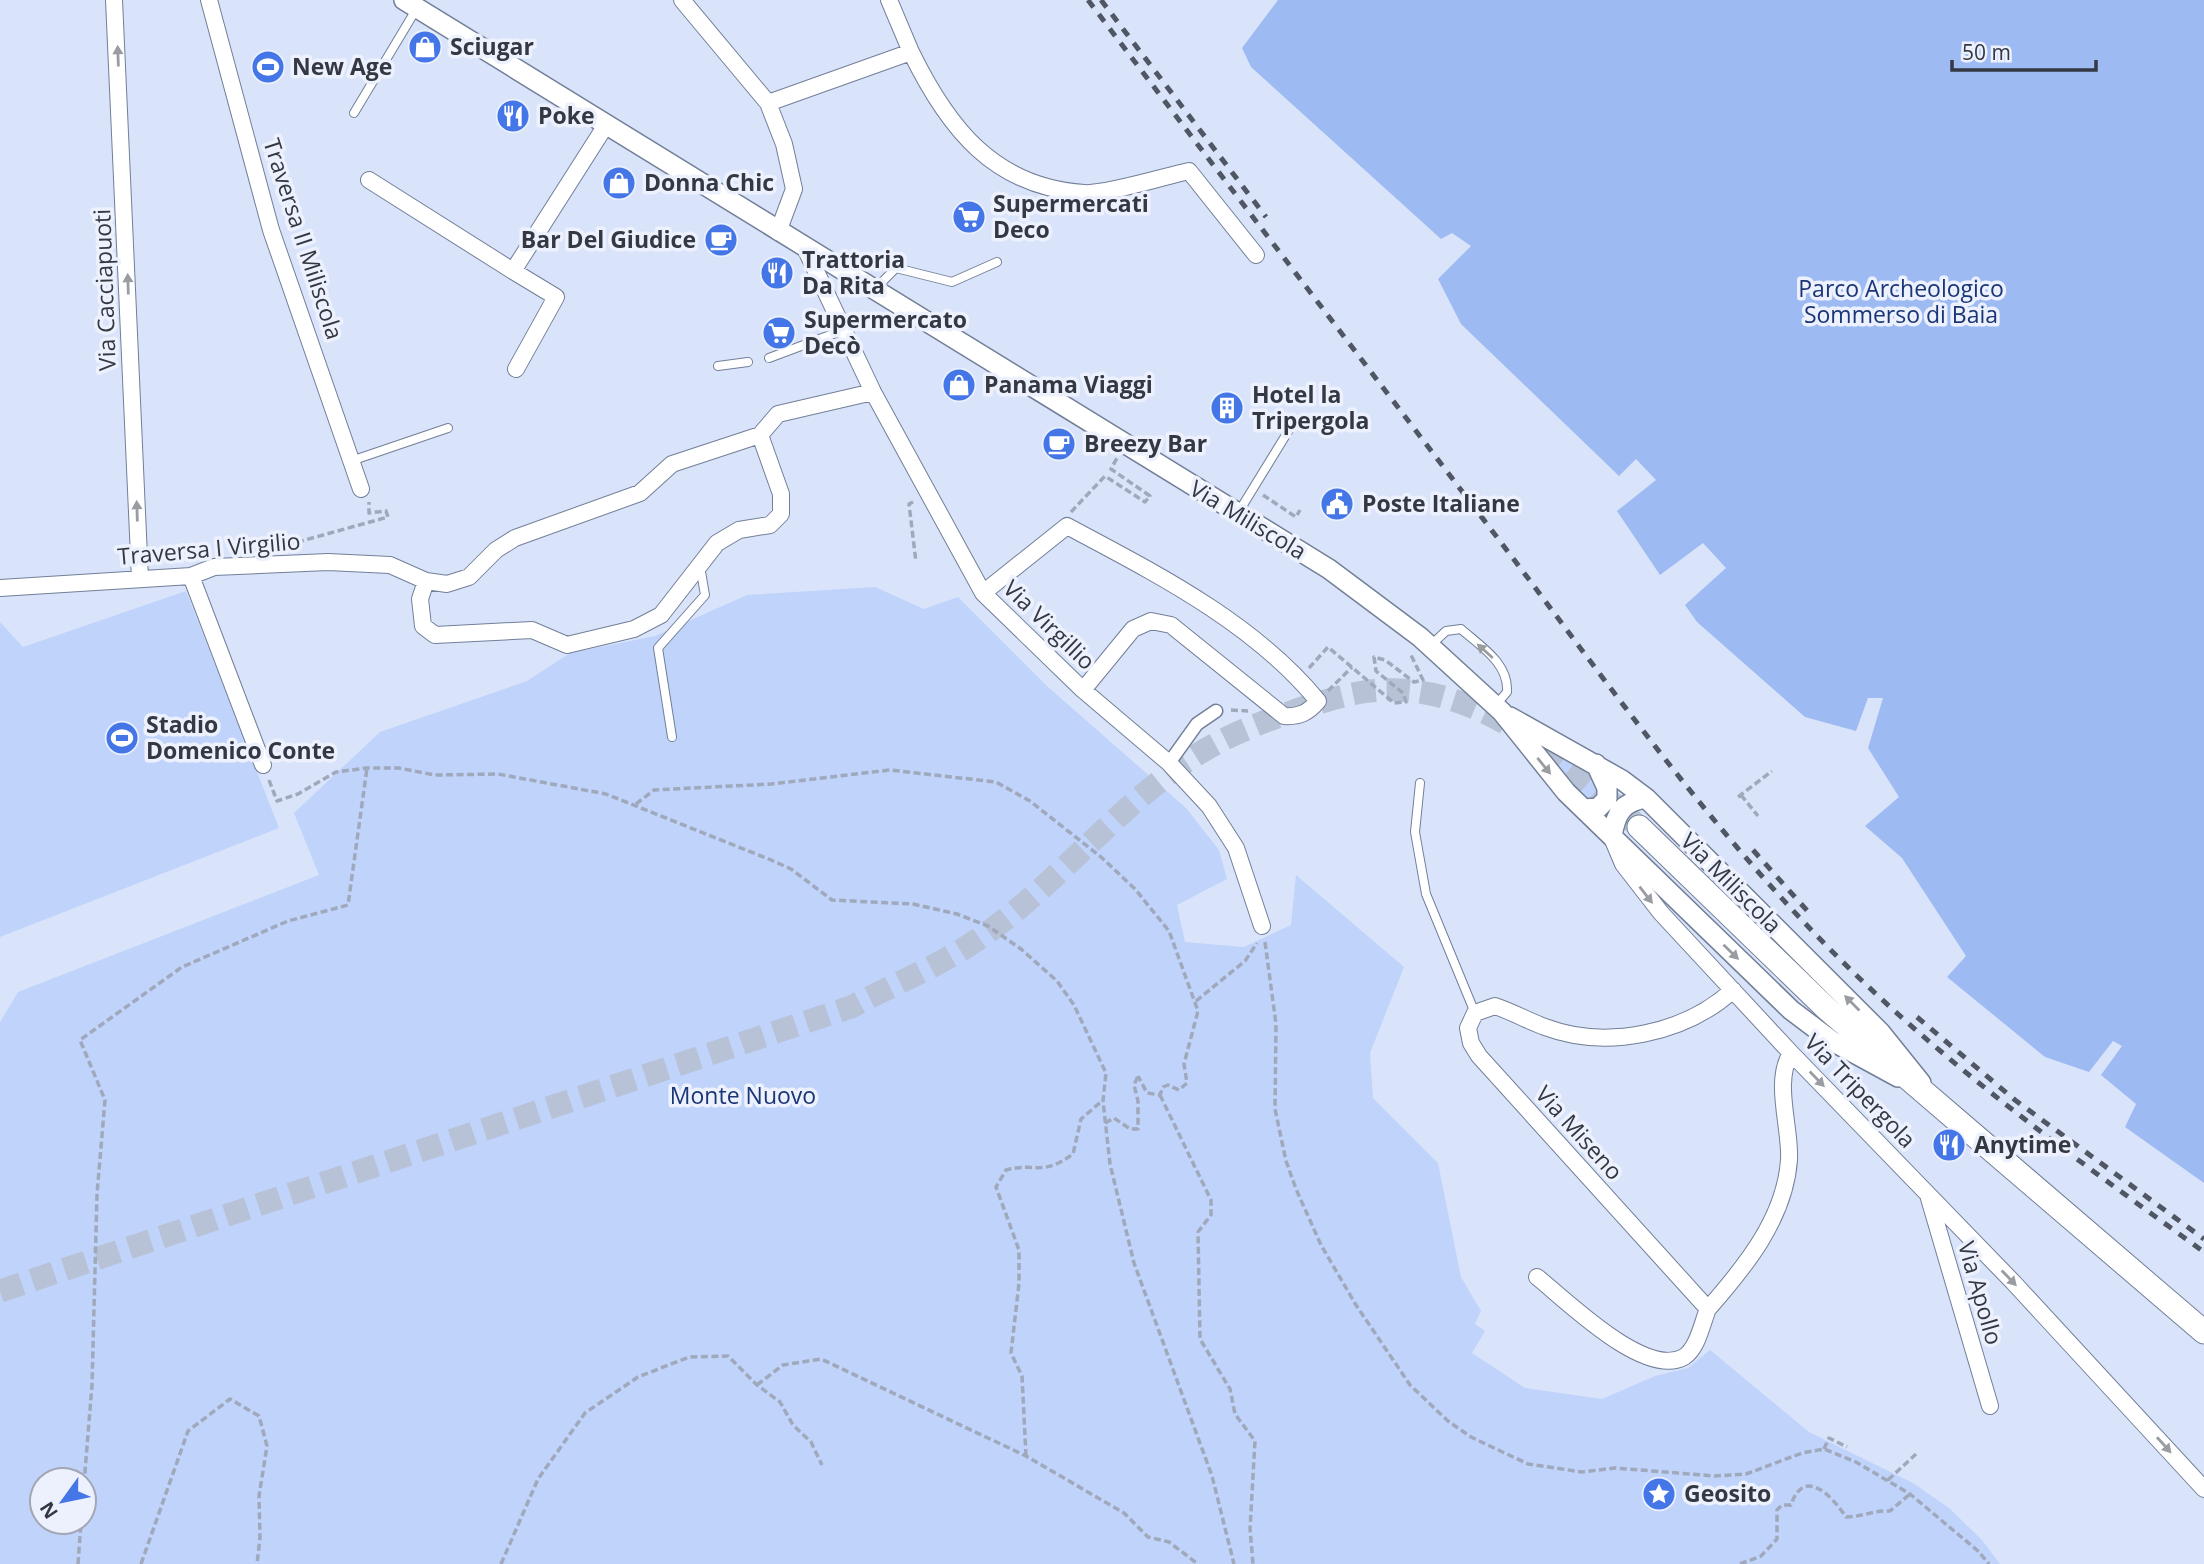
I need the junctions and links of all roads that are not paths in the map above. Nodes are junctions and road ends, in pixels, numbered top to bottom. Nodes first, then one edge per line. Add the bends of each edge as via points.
1 (114, 0) edge
2 (209, 0) edge
3 (682, 0) edge
4 (888, 0) edge
5 (414, 3) edge
6 (911, 52) junction
7 (768, 103) junction
8 (354, 113) dead end
9 (607, 125) junction
10 (369, 180) dead end
11 (778, 232) junction
12 (805, 248) junction
13 (1256, 255) dead end
14 (997, 262) dead end
15 (513, 271) junction
16 (874, 290) junction
17 (841, 331) junction
18 (769, 358) dead end
19 (748, 362) dead end
20 (718, 366) dead end
21 (516, 369) dead end
22 (873, 393) junction
23 (448, 428) dead end
24 (1289, 429) dead end
25 (760, 435) junction
26 (351, 461) junction
27 (361, 489) dead end
28 (1238, 513) junction
29 (699, 563) junction
30 (191, 576) junction
31 (140, 579) junction
32 (426, 581) junction
33 (0, 588) edge
34 (983, 593) junction
35 (1425, 642) junction
36 (1083, 690) junction
37 (1499, 709) junction
38 (1216, 711) dead end
39 (672, 737) dead end
40 (1169, 763) junction
41 (1596, 764) junction
42 (263, 765) road end
43 (1420, 783) dead end
44 (1646, 798) junction
45 (1584, 809) junction
46 (1639, 827) tunnel mouth
47 (1612, 836) junction
48 (1262, 926) dead end
49 (1732, 990) junction
50 (1475, 1013) junction
51 (1791, 1053) junction
52 (1927, 1092) junction
53 (1927, 1192) junction
54 (1537, 1277) dead end
55 (1708, 1309) junction
56 (2204, 1332) edge
57 (1990, 1406) dead end
58 (2204, 1489) edge

31 -> 1 street, Via Cacciapuoti
2 - 26 street, Traversa II Miliscola via 271,230
3 - 7 street
4 - 6 street
5 - 8 lane
5 - 9 street, Via Miliscola
6 - 7 street
6 - 13 street via 930,92 979,152 1018,179 1086,194 1189,171
7 - 11 street via 794,189
9 - 11 street, Via Miliscola
9 - 15 street
10 - 15 street
11 - 12 street, Via Miliscola
12 - 16 street, Via Miliscola
12 - 17 street, Via Virgillio
14 - 16 lane via 952,282 896,268
15 - 21 street via 556,297
16 - 28 street, Via Miliscola
17 - 18 lane
17 - 22 street, Via Virgillio
19 - 20 lane
22 - 25 street, Traversa I Virgilio via 778,414
22 - 34 street, Via Virgillio
23 - 26 lane
24 - 28 lane
25 - 29 street via 781,494 781,514 770,525 738,530 717,543
25 - 32 street, Traversa I Virgilio via 673,464 640,493 516,538 496,550 469,577 447,584
26 - 27 street, Traversa II Miliscola
28 - 35 street, Via Miliscola via 1329,569
29 - 32 street via 661,615 634,629 567,645 532,630 435,635 423,626 420,599
29 - 39 lane via 705,595 658,648
30 - 31 street, Traversa I Virgilio
30 - 32 street, Traversa I Virgilio via 214,567 328,562 390,565
30 - 42 street
31 - 33 street, Traversa I Virgilio
34 - 36 street, Via Virgillio
34 - 36 street via 1067,526 1196,599 1300,679 1318,701 1296,717 1284,716 1171,625 1151,621 1133,629
35 - 37 street, Via Miliscola
37 -> 35 lane via 1507,692 1501,665 1461,629
36 - 40 street, Via Virgillio
37 - 41 street, Via Miliscola
37 -> 45 street, Via Miliscola
38 - 40 street via 1197,724
40 - 48 street, Via Virgillio via 1209,806 1236,848
41 - 44 street, Via Miliscola
41 - 45 street via 1607,799 1598,808
43 - 50 lane via 1415,832 1426,894
44 - 47 street via 1619,810
52 -> 44 street, Via Miliscola via 1880,1031
45 - 47 street, Via Miliscola
46 - 52 main road, Via Miliscola via 1802,986
47 -> 49 street, Via Tripergola via 1623,863 1650,901
47 -> 52 street, Via Miliscola via 1810,1026
49 - 50 street via 1714,1006 1679,1023 1613,1037 1546,1028 1495,1006
49 - 51 street, Via Tripergola
50 - 55 street, Via Miseno via 1468,1028 1479,1056
51 -> 53 street, Via Tripergola
51 - 55 street via 1784,1077 1789,1159 1778,1211 1737,1275
52 - 56 main road, Via Miliscola
53 - 57 street, Via Apollo
53 -> 58 street, Via Tripergola
54 - 55 street via 1622,1345 1651,1359 1674,1361 1686,1356

